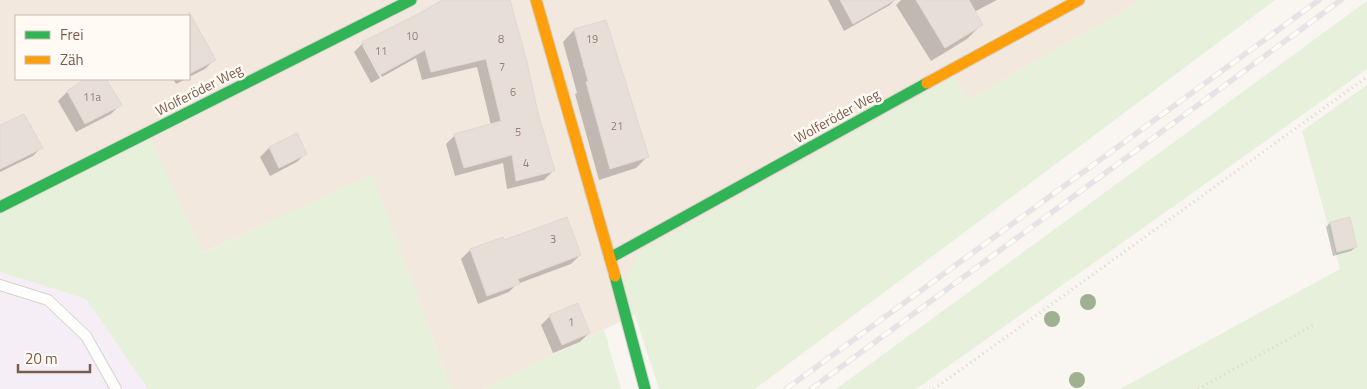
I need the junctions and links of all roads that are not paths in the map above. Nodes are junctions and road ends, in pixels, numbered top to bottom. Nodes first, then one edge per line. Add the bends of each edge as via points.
1 (411, 0) edge
2 (536, 0) edge
3 (1079, 0) edge
4 (0, 207) edge
5 (610, 258) junction
6 (0, 285) edge
7 (116, 389) edge
8 (645, 389) edge

1 - 4 street, Wolferöder Weg
2 - 5 street
3 - 5 street, Wolferöder Weg
5 - 8 street
6 - 7 lane via 48,300 86,336

